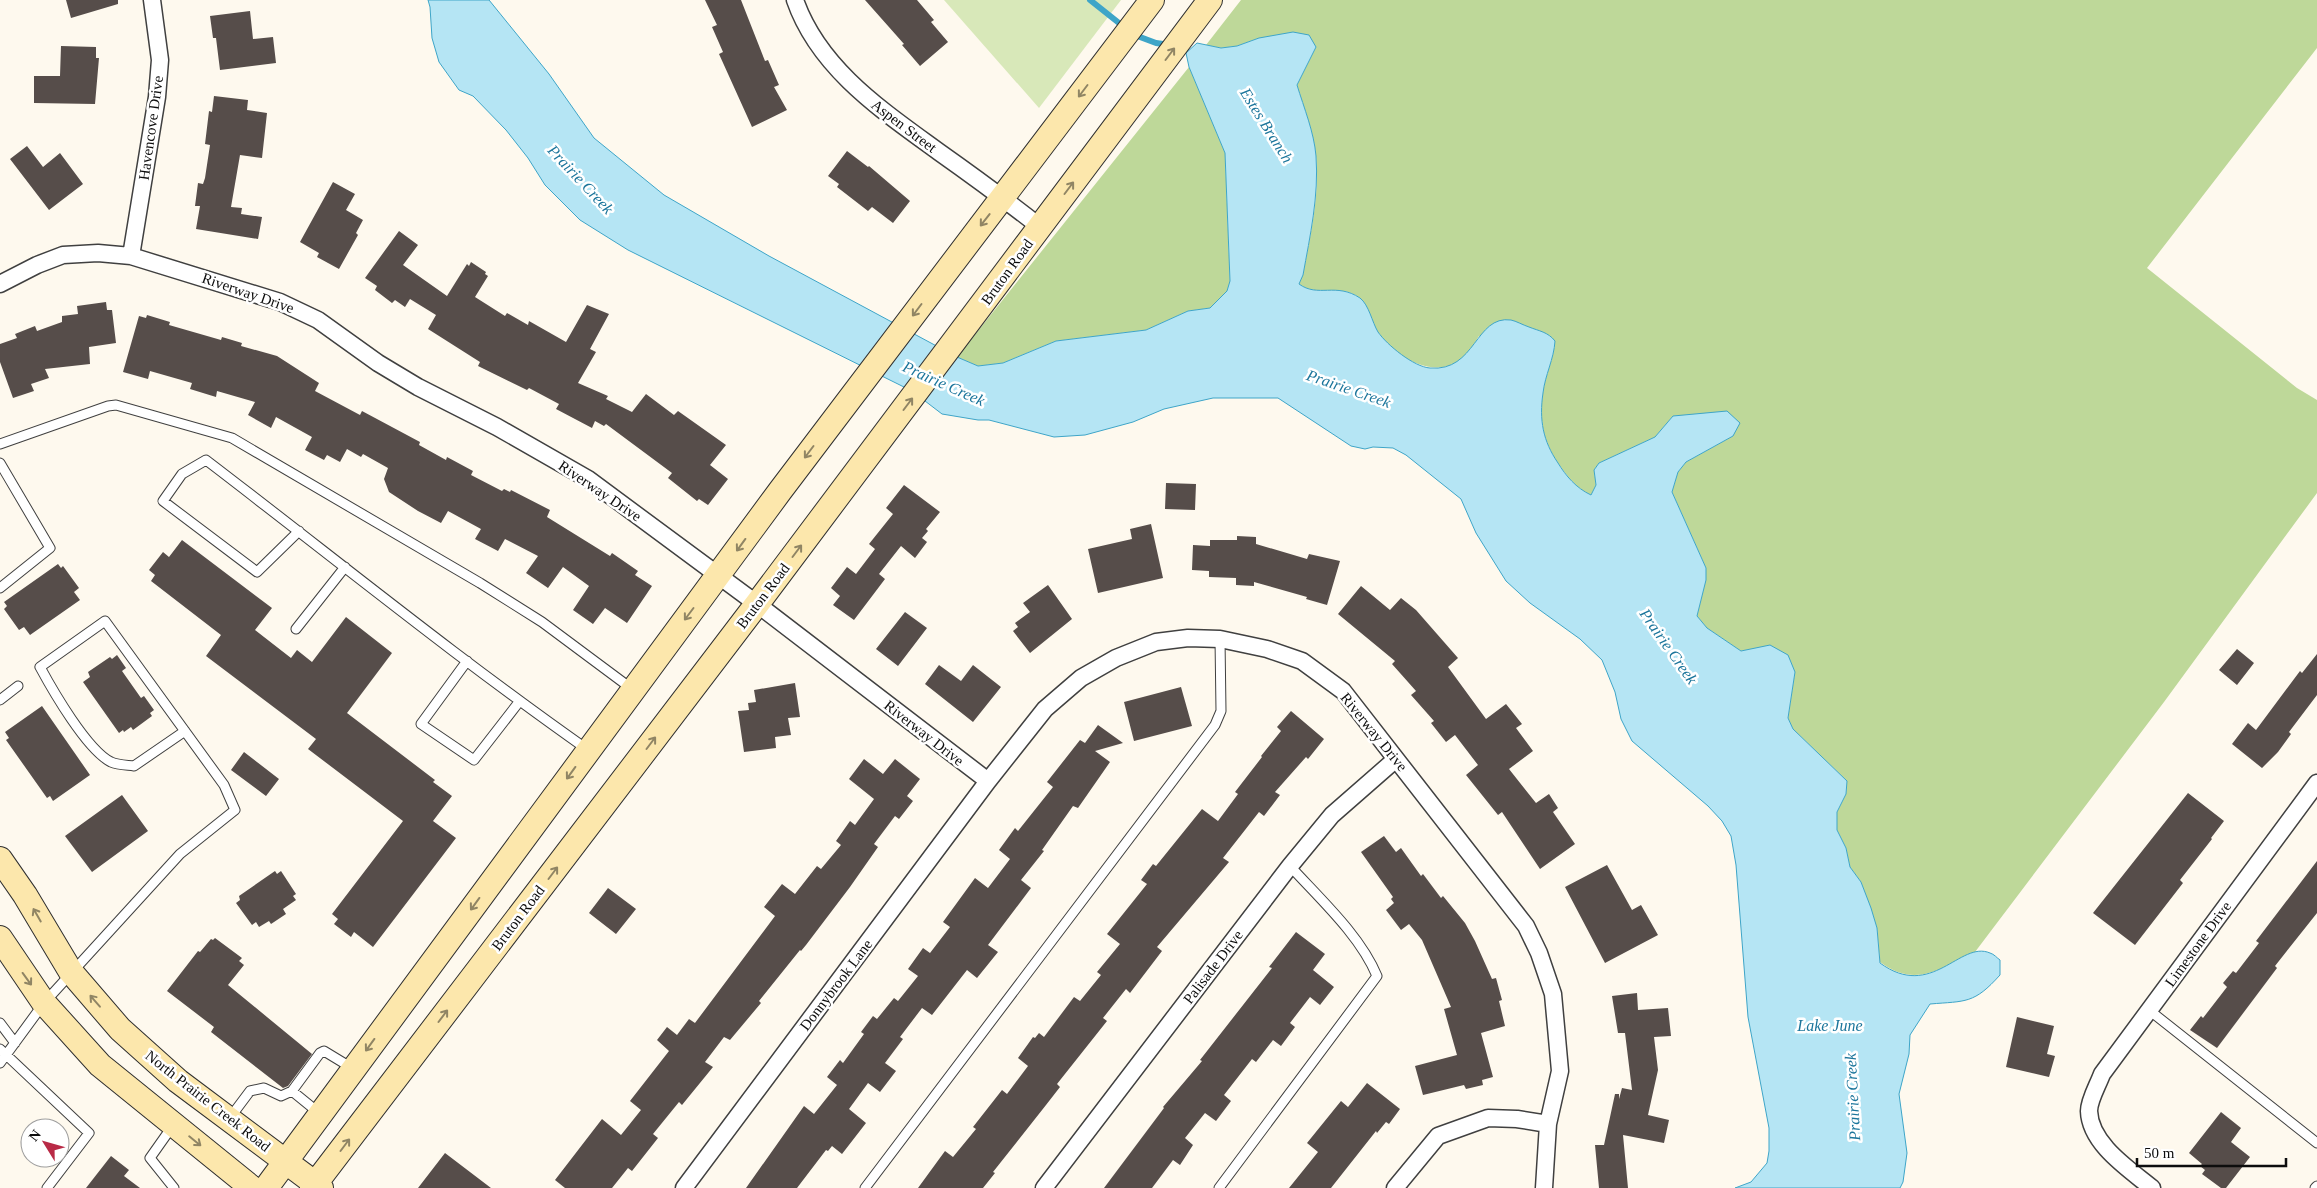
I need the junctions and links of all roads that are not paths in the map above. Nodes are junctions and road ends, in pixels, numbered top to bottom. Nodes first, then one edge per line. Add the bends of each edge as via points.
1 (152, 0) edge
2 (795, 0) edge
3 (1152, 0) edge
4 (1210, 0) edge
5 (1002, 198) junction
6 (1040, 227) junction
7 (132, 256) junction
8 (0, 284) edge
9 (0, 444) edge
10 (0, 463) edge
11 (299, 531) junction
12 (345, 567) junction
13 (719, 576) junction
14 (0, 588) edge
15 (757, 604) junction
16 (296, 630) dead end
17 (1220, 639) junction
18 (467, 661) junction
19 (18, 686) dead end
20 (632, 690) junction
21 (0, 700) edge
22 (519, 702) junction
23 (185, 731) junction
24 (588, 750) junction
25 (1396, 759) junction
26 (988, 782) junction
27 (2317, 783) edge
28 (0, 859) edge
29 (1290, 866) junction
30 (0, 938) edge
31 (71, 972) junction
32 (44, 1002) junction
33 (2150, 1010) junction
34 (0, 1023) edge
35 (14, 1043) junction
36 (3, 1052) edge
37 (0, 1063) edge
38 (353, 1069) junction
39 (292, 1091) junction
40 (320, 1113) junction
41 (229, 1119) junction
42 (174, 1124) junction
43 (1548, 1124) junction
44 (2317, 1143) edge
45 (286, 1161) junction
46 (168, 1186) edge
47 (316, 1187) edge
48 (47, 1188) edge
49 (252, 1188) edge
50 (266, 1188) edge
51 (684, 1188) edge
52 (865, 1188) edge
53 (1044, 1188) edge
54 (1219, 1188) edge
55 (1395, 1188) edge
56 (1544, 1188) edge
57 (2152, 1188) edge

1 - 7 street, Havencove Drive via 160,60
2 - 5 street, Aspen Street via 818,45 842,74 877,107
3 -> 5 main road
6 -> 4 main road, Bruton Road
5 - 6 street, Aspen Street
5 -> 13 main road
15 -> 6 main road, Bruton Road
7 - 8 street, Riverway Drive via 98,253 63,255
7 - 13 street, Riverway Drive via 280,302 318,320 418,387 588,479
9 - 20 lane via 116,405 232,438 496,593 542,622
10 - 14 lane via 50,548
11 - 11 lane via 206,460 182,474 163,501 257,572
11 - 12 lane
12 - 16 lane
12 - 18 lane
13 - 15 street, Riverway Drive
13 -> 20 main road
15 - 26 street, Riverway Drive
47 -> 15 main road, Bruton Road
17 - 25 street, Riverway Drive via 1267,649 1302,661 1343,691
17 - 26 street, Riverway Drive via 1156,642 1116,658 1081,678 1045,709
17 - 52 lane via 1221,711 1215,725
18 - 22 lane
18 - 22 lane via 421,724 474,760
19 - 21 lane
20 - 24 main road
22 - 24 lane
23 - 23 lane via 134,766 111,762 100,754 62,707 40,667 104,621
23 - 31 lane via 224,785 235,810 180,854
24 -> 38 main road
25 - 29 street, Palisade Drive via 1332,815
25 - 43 street, Riverway Drive via 1526,926 1539,953 1553,994 1560,1071
26 - 51 street, Donnybrook Lane
27 - 33 street, Limestone Drive
31 -> 28 main road, North Prairie Creek Road
29 - 53 street, Palisade Drive
29 - 54 lane via 1343,924 1373,965 1377,976
30 -> 32 main road
31 - 32 lane
41 -> 31 main road, North Prairie Creek Road via 178,1081 120,1029
32 - 35 lane
32 - 42 main road via 100,1065
33 - 44 lane
33 - 57 street, Limestone Drive via 2102,1074 2089,1109 2091,1124 2107,1151
34 - 35 lane
35 - 36 lane
36 - 37 lane
36 - 48 lane via 88,1133
38 - 39 lane via 324,1051
38 - 40 main road
39 - 40 lane
39 - 41 lane via 281,1096 264,1088 250,1091
40 - 45 main road
41 - 45 main road, North Prairie Creek Road
42 - 46 lane via 150,1158
42 -> 49 main road
43 - 55 street via 1517,1118 1488,1118 1438,1136
43 - 56 street, Riverway Drive
45 - 47 main road, North Prairie Creek Road
45 - 50 main road

